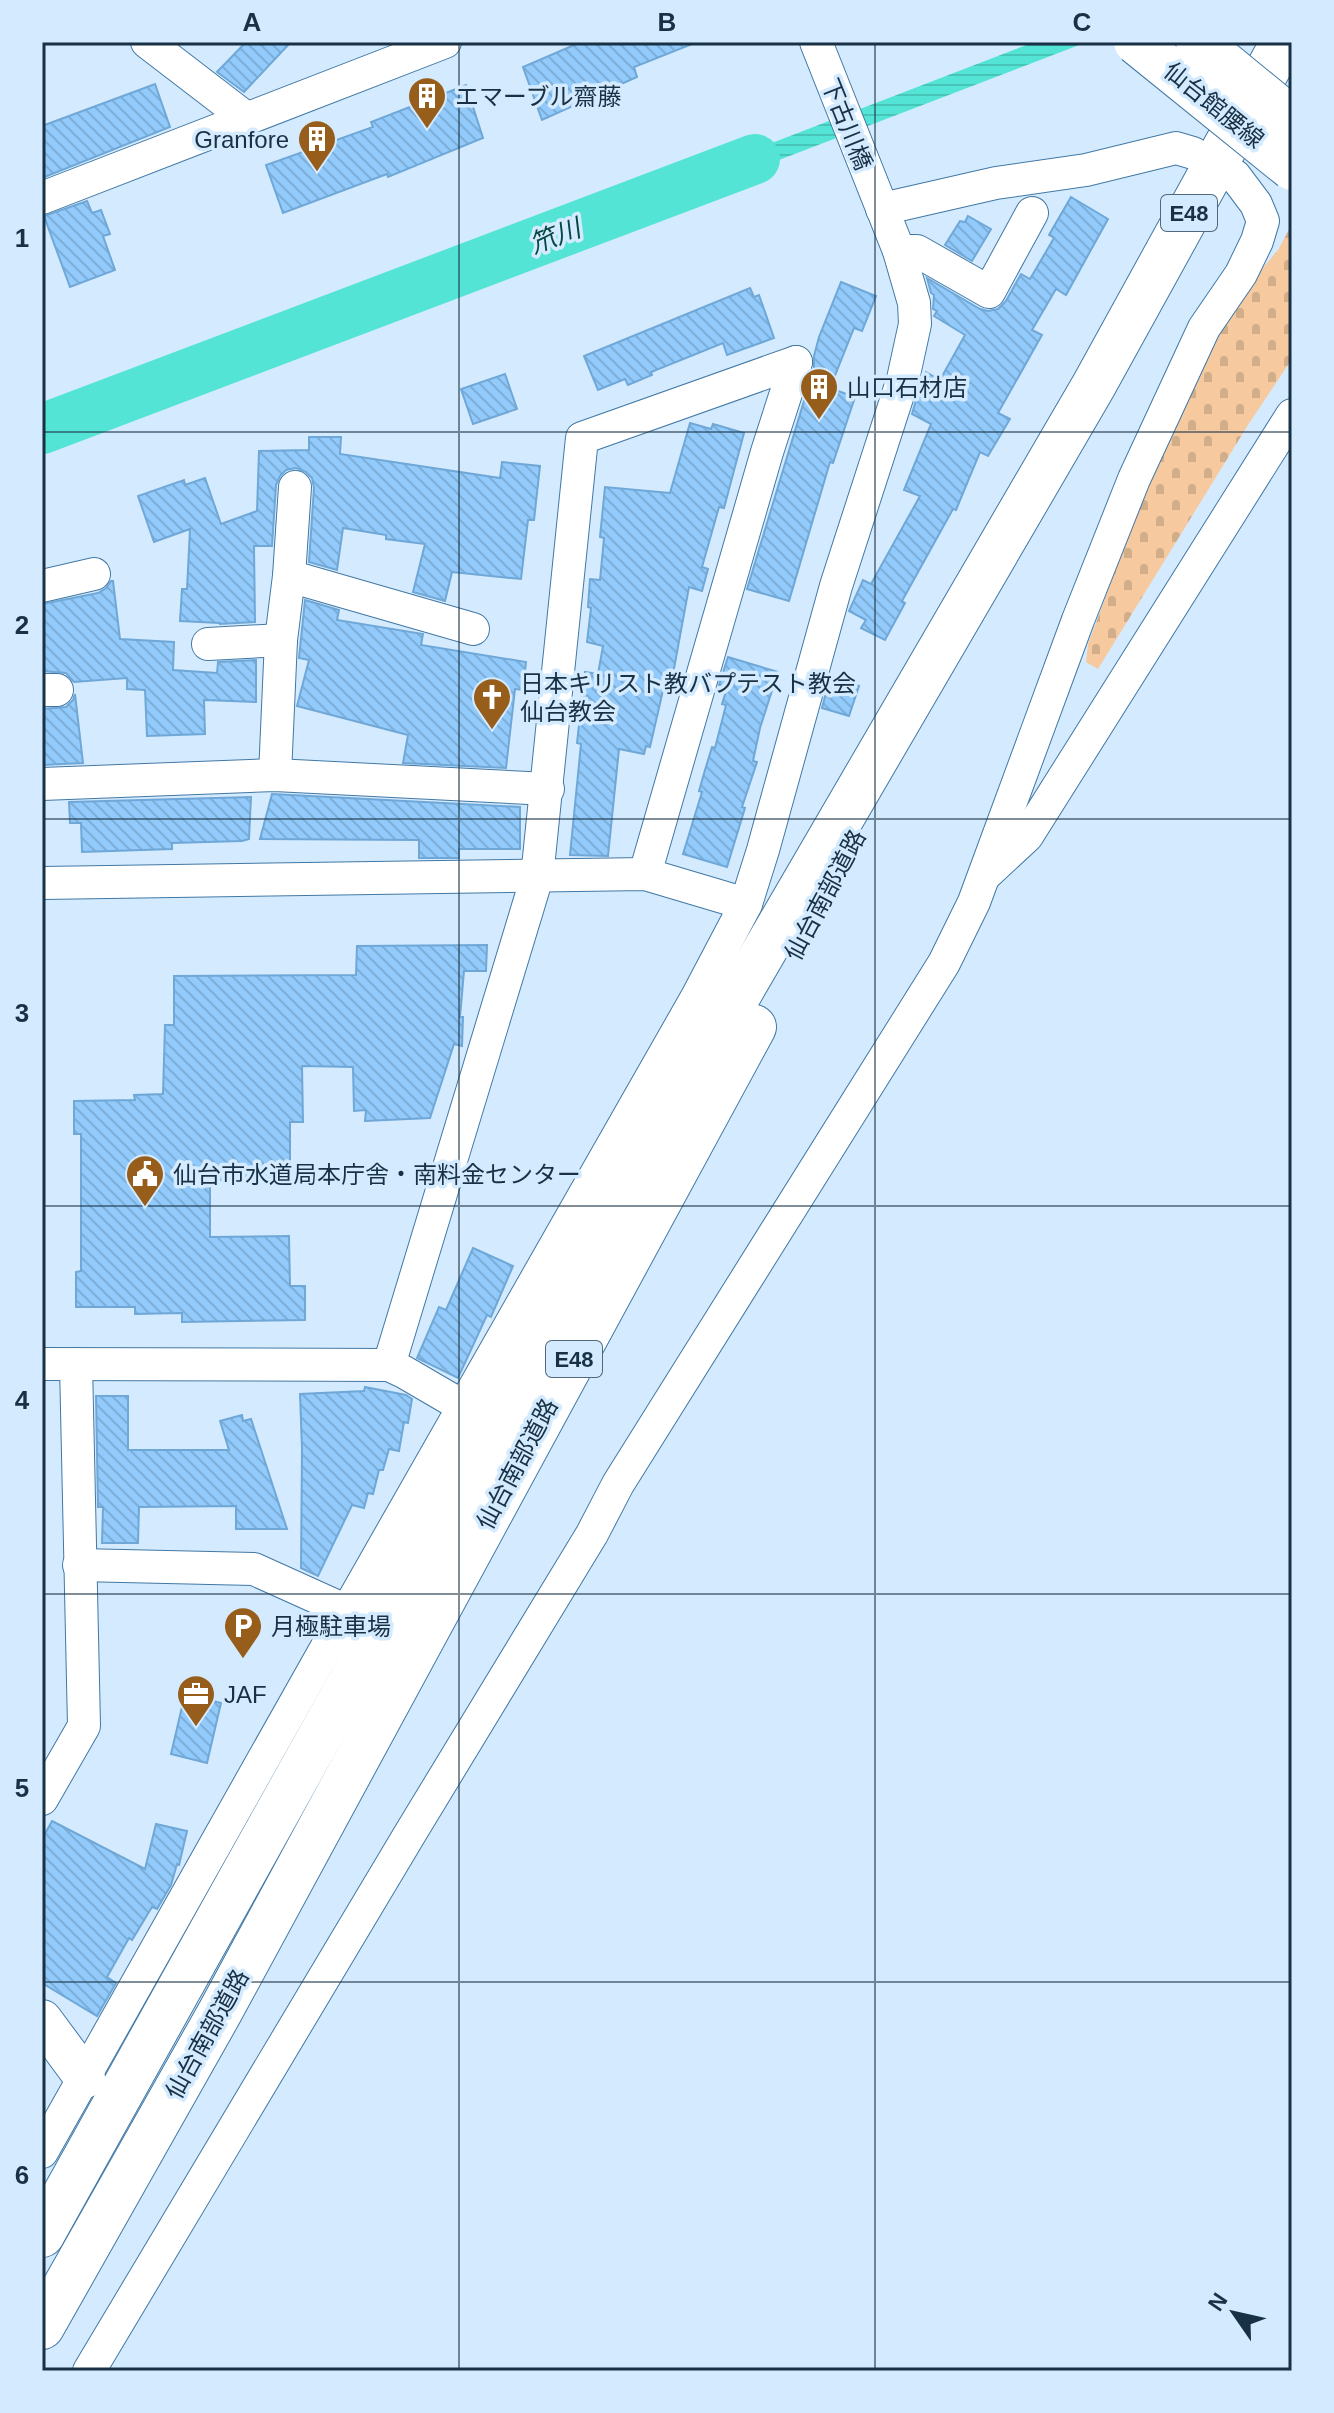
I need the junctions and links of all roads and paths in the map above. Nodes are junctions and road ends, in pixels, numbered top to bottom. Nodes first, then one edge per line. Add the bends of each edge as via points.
1 (147, 42) edge
2 (445, 42) edge
3 (1136, 42) edge
4 (1198, 42) edge
5 (1283, 42) edge
6 (818, 48) edge
7 (246, 118) junction
8 (1292, 119) edge
9 (1193, 153) dead end
10 (1292, 168) edge
11 (1235, 176) dead end
12 (42, 198) edge
13 (879, 201) junction
14 (1032, 213) dead end
15 (899, 251) junction
16 (1094, 385) junction
17 (1292, 415) edge
18 (295, 487) dead end
19 (94, 574) dead end
20 (289, 576) junction
21 (42, 586) edge
22 (473, 629) dead end
23 (281, 640) junction
24 (208, 644) dead end
25 (275, 775) junction
26 (42, 784) edge
27 (548, 789) junction
28 (645, 874) junction
29 (537, 877) junction
30 (983, 877) junction
31 (42, 883) edge
32 (746, 904) junction
33 (42, 1364) edge
34 (76, 1364) junction
35 (389, 1365) junction
36 (464, 1407) junction
37 (79, 1565) junction
38 (347, 1611) junction
39 (42, 1799) edge
40 (42, 2020) edge
41 (85, 2078) junction
42 (42, 2152) edge
43 (42, 2235) edge
44 (42, 2327) edge
45 (89, 2371) edge

1 - 7 street
2 - 7 street
3 - 10 main road, 仙台館腰線, bridge
4 - 8 main road, 仙台館腰線, bridge
5 - 16 main road, 仙台南部道路 / E48
6 - 13 street, 下古川橋
7 - 12 street
9 - 13 street via 1176,148 1086,170
11 - 30 street via 1263,221 1257,241 1204,328 1134,479
13 - 15 street, 下古川橋
14 - 15 street via 989,292 917,251
15 - 32 street, 下古川橋 via 914,303 912,346 836,586
16 - 43 main road, 仙台南部道路 / E48 via 607,1221
16 - 44 main road, 仙台南部道路 / E48 via 1042,494 220,2012
17 - 30 street via 1027,836
18 - 20 street
19 - 21 street
20 - 22 street
20 - 23 street
23 - 24 street
23 - 25 street
25 - 26 street
25 - 27 street
27 - 28 street via 582,438 796,362
27 - 29 street
28 - 29 street
28 - 32 street
29 - 31 street
29 - 35 street
30 - 45 street via 944,963 618,1484
32 - 36 street, 下古川橋
33 - 34 street
34 - 35 street
34 - 37 street
35 - 36 street
36 - 38 street, 下古川橋
37 - 38 street via 254,1569
37 - 39 street via 84,1726
38 - 41 street, 下古川橋
40 - 41 street
41 - 42 street, 下古川橋

